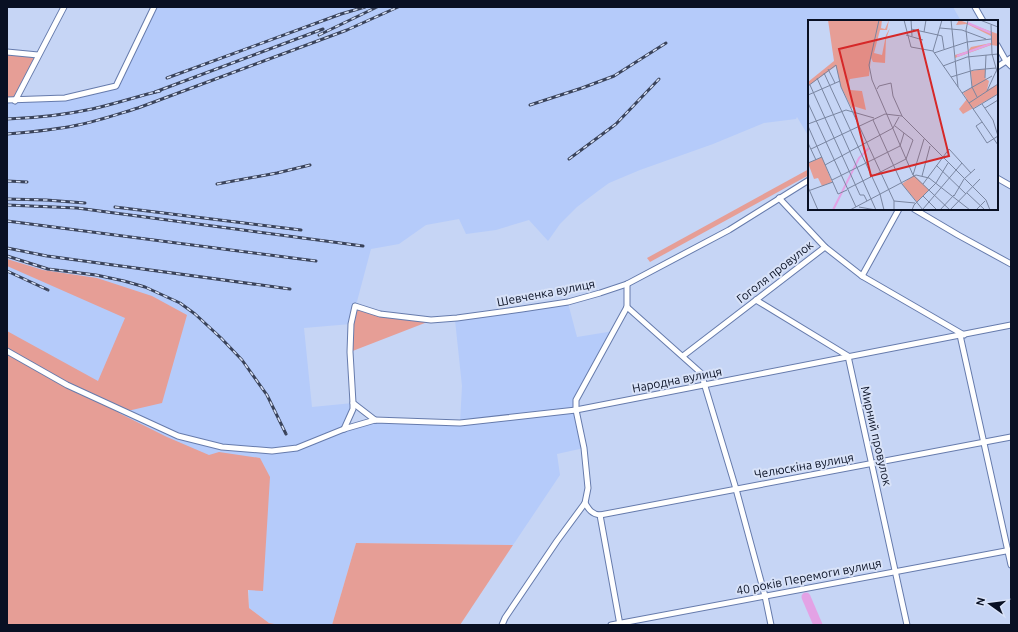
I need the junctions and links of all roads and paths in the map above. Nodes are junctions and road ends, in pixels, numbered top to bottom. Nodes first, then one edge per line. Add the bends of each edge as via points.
1 (64, 7) edge
2 (154, 7) edge
3 (975, 7) edge
4 (982, 20) edge
5 (998, 47) edge
6 (7, 52) edge
7 (38, 55) junction
8 (1008, 60) edge
9 (998, 66) edge
10 (1011, 66) edge
11 (7, 100) edge
12 (15, 100) junction
13 (998, 179) edge
14 (808, 181) edge
15 (1011, 186) edge
16 (779, 198) junction
17 (898, 210) edge
18 (916, 210) edge
19 (825, 246) junction
20 (1011, 264) edge
21 (862, 276) junction
22 (627, 284) junction
23 (756, 300) junction
24 (627, 307) junction
25 (1011, 325) edge
26 (962, 335) junction
27 (7, 351) edge
28 (683, 356) junction
29 (848, 356) junction
30 (705, 384) junction
31 (353, 403) junction
32 (576, 410) junction
33 (375, 420) junction
34 (344, 429) junction
35 (1011, 437) edge
36 (984, 443) junction
37 (872, 464) junction
38 (736, 489) junction
39 (585, 503) junction
40 (600, 515) junction
41 (1009, 550) edge
42 (1011, 565) edge
43 (895, 572) junction
44 (765, 596) junction
45 (620, 624) edge
46 (502, 625) edge
47 (611, 625) edge
48 (771, 625) edge
49 (908, 625) edge

1 - 7 street
2 - 12 street via 116,86 66,98
3 - 4 street
5 - 8 street
6 - 7 street
7 - 12 street
8 - 9 street
8 - 10 street
11 - 12 street
13 - 15 street
14 - 16 street, Шевченка вулиця
16 - 19 street
16 - 22 street, Шевченка вулиця via 729,230
17 - 21 street
18 - 20 street
19 - 21 street, Гоголя провулок
19 - 23 street, Гоголя провулок
21 - 26 street, Гоголя провулок
22 - 24 street
22 - 31 street, Шевченка вулиця via 568,302 457,318 431,320 380,314 355,306 351,324 350,352
23 - 28 street, Гоголя провулок
23 - 29 street
24 - 28 street
24 - 32 street via 576,400
25 - 26 street, Народна вулиця
26 - 29 street, Народна вулиця
26 - 36 street
27 - 34 street, Народна вулиця via 68,386 178,436 222,447 272,451 297,448
28 - 30 street via 701,372
29 - 30 street, Народна вулиця
29 - 37 street, Мирний провулок
30 - 32 street, Народна вулиця
30 - 38 street
31 - 33 street
31 - 34 street
32 - 33 street, Народна вулиця via 460,423
32 - 39 street via 584,448 588,488
33 - 34 street, Народна вулиця
35 - 36 street, Челюскіна вулиця
36 - 37 street, Челюскіна вулиця
36 - 41 street
37 - 38 street, Челюскіна вулиця
37 - 43 street, Мирний провулок
38 - 40 street, Челюскіна вулиця
38 - 44 street
39 - 40 street via 589,510
39 - 46 street via 552,547
40 - 45 street
41 - 42 street
41 - 43 street, 40 років Перемоги вулиця
43 - 44 street, 40 років Перемоги вулиця
43 - 49 street, Мирний провулок
44 - 45 street, 40 років Перемоги вулиця
44 - 48 street
45 - 47 street, 40 років Перемоги вулиця

